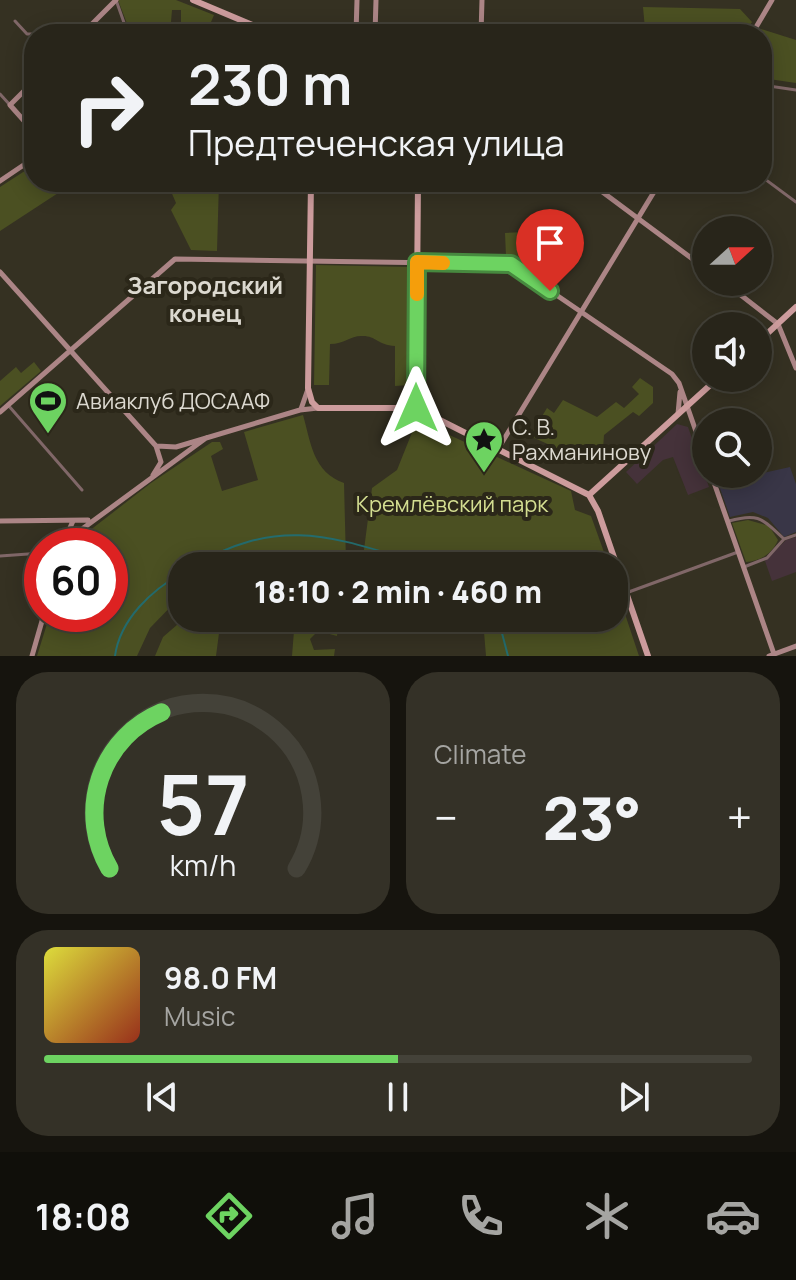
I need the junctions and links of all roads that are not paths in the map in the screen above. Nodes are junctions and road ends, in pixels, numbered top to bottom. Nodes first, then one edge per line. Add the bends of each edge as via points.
1 (116, 0) edge
2 (193, 0) edge
3 (357, 0) edge
4 (376, 0) edge
5 (482, 0) edge
6 (772, 0) edge
7 (15, 21) dead end
8 (92, 24) edge
9 (124, 24) edge
10 (250, 24) edge
11 (356, 24) edge
12 (375, 24) edge
13 (481, 24) edge
14 (758, 24) edge
15 (24, 31) edge
16 (772, 86) edge
17 (796, 90) edge
18 (24, 91) edge
19 (0, 94) edge
20 (10, 105) junction
21 (24, 121) edge
22 (24, 165) edge
23 (0, 181) edge
24 (772, 184) edge
25 (311, 192) edge
26 (418, 192) edge
27 (602, 192) edge
28 (654, 192) edge
29 (796, 202) edge
30 (637, 218) junction
31 (692, 259) edge
32 (310, 261) junction
33 (417, 262) junction
34 (0, 272) edge
35 (742, 296) edge
36 (796, 307) edge
37 (581, 311) junction
38 (778, 324) junction
39 (772, 329) edge
40 (70, 352) junction
41 (796, 368) edge
42 (679, 383) junction
43 (308, 388) junction
44 (702, 392) edge
45 (8, 405) junction
46 (687, 406) junction
47 (318, 408) junction
48 (416, 408) junction
49 (300, 410) junction
50 (0, 412) edge
51 (678, 415) junction
52 (692, 420) edge
53 (206, 438) junction
54 (156, 446) junction
55 (167, 448) junction
56 (498, 449) junction
57 (161, 457) junction
58 (173, 462) junction
59 (153, 475) junction
60 (716, 488) edge
61 (82, 490) dead end
62 (589, 495) junction
63 (93, 519) junction
64 (0, 521) edge
65 (73, 521) junction
66 (728, 521) junction
67 (70, 528) edge
68 (82, 528) edge
69 (796, 535) edge
70 (784, 539) junction
71 (612, 552) edge
72 (738, 552) junction
73 (24, 554) edge
74 (0, 556) edge
75 (744, 567) junction
76 (628, 592) edge
77 (628, 599) edge
78 (39, 632) edge
79 (796, 646) edge
80 (772, 655) edge
81 (32, 656) edge
82 (648, 656) edge

1 - 8 street
1 - 9 street
2 - 10 main road
3 - 11 street
4 - 12 street
5 - 13 street
6 - 14 street
7 - 15 street
16 - 17 street
18 - 20 street
19 - 20 street
20 - 21 street
22 - 23 street
24 - 29 street
25 - 32 main road
26 - 33 main road
27 - 30 street
28 - 30 street
30 - 31 street
30 - 37 street
32 - 33 street
32 - 40 street via 175,259
32 - 43 main road
33 - 37 street via 511,264
33 - 48 main road
34 - 40 street
35 - 38 street
36 - 38 main road
37 - 42 street
37 - 56 street
38 - 39 main road
38 - 41 street
40 - 45 street
40 - 54 street
42 - 46 street
42 - 51 street
43 - 47 main road
43 - 49 street
44 - 46 main road
45 - 50 street
45 - 61 street
46 - 51 main road
46 - 52 street
47 - 48 main road
47 - 49 street
48 - 56 main road
49 - 53 street
51 - 62 main road
53 - 55 street
53 - 58 street
54 - 55 street
54 - 57 street
55 - 57 street
55 - 58 street via 176,453
56 - 62 main road
57 - 58 street
57 - 59 street
58 - 59 street
59 - 63 street
60 - 66 street
62 - 71 main road
63 - 65 street
63 - 68 street
64 - 65 street
65 - 67 street
66 - 70 street via 760,518
66 - 72 street
69 - 70 street
70 - 75 street via 772,555
72 - 75 street
72 - 76 street
73 - 74 street
75 - 80 street
77 - 82 main road
78 - 81 street
79 - 80 street

